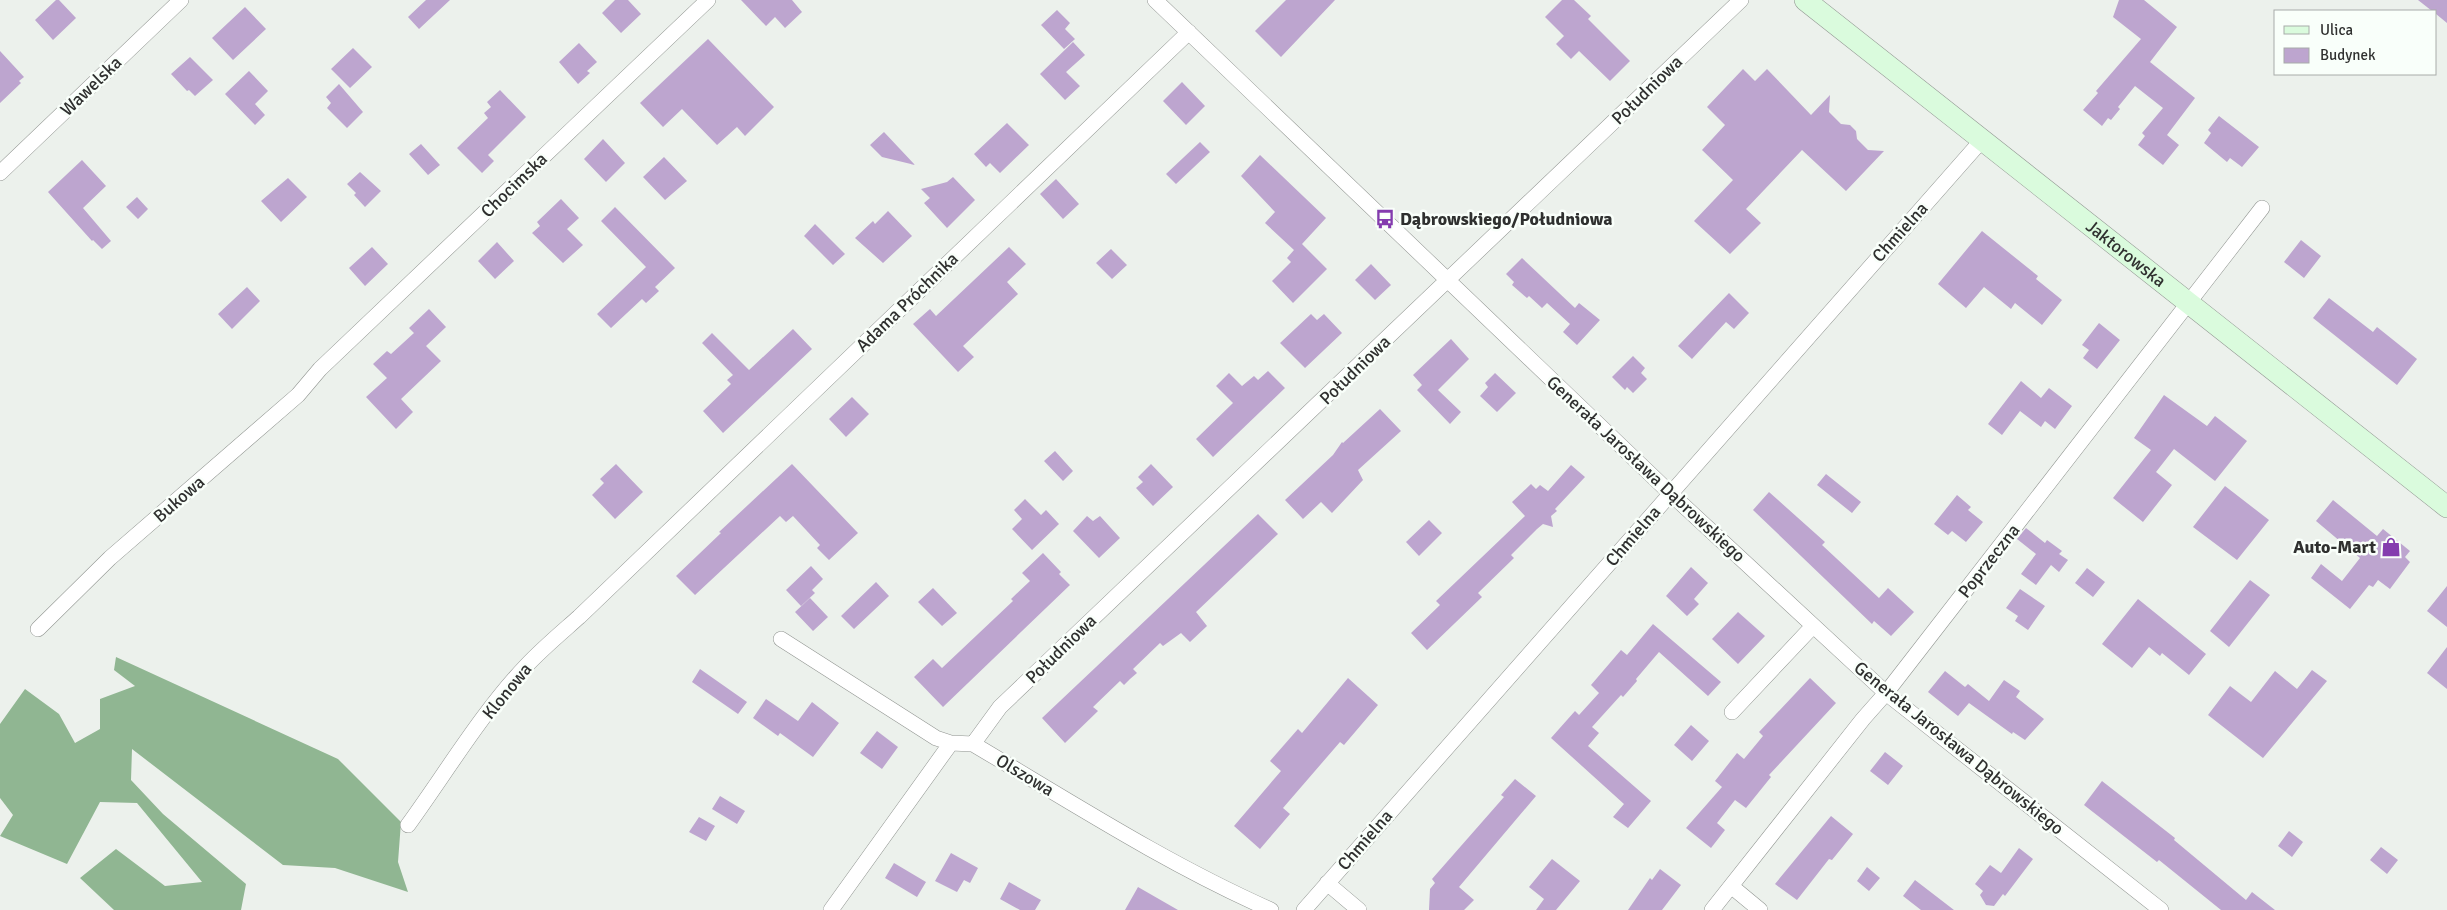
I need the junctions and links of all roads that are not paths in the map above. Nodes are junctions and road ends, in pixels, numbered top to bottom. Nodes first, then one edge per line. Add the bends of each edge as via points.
1 (181, 0) edge
2 (708, 0) edge
3 (1155, 0) edge
4 (1741, 0) edge
5 (1805, 0) edge
6 (1189, 32) junction
7 (1982, 140) junction
8 (0, 173) edge
9 (2262, 208) dead end
10 (1448, 280) junction
11 (2188, 303) junction
12 (320, 369) joint
13 (1670, 493) junction
14 (2447, 507) edge
15 (625, 573) joint
16 (1813, 626) junction
17 (38, 629) dead end
18 (781, 639) dead end
19 (1886, 693) junction
20 (1732, 712) dead end
21 (951, 743) junction
22 (973, 744) junction
23 (408, 826) dead end
24 (1327, 883) junction
25 (1730, 886) junction
26 (831, 910) edge
27 (1271, 910) edge
28 (1304, 910) edge
29 (1359, 910) edge
30 (1712, 910) edge
31 (1760, 910) edge
32 (2161, 910) edge

1 - 8 street, Wawelska
2 - 12 street, Chocimska
3 - 6 street, Generała Jarosława Dąbrowskiego
4 - 10 street, Południowa
5 - 7 main road, Jaktorowska
6 - 10 street, Generała Jarosława Dąbrowskiego
6 - 15 street, Adama Próchnika
7 - 11 main road, Jaktorowska
7 - 13 street, Chmielna
9 - 11 street, Poprzeczna
10 - 13 street, Generała Jarosława Dąbrowskiego
10 - 22 street, Południowa via 1000,707
11 - 14 main road, Jaktorowska
11 - 19 street, Poprzeczna
12 - 17 street, Bukowa via 298,395 110,558
13 - 16 street, Generała Jarosława Dąbrowskiego
13 - 24 street, Chmielna
15 - 23 street, Klonowa via 524,668
16 - 19 street, Generała Jarosława Dąbrowskiego
16 - 20 street
18 - 21 street, Olszowa via 936,738
19 - 25 street, Poprzeczna
19 - 32 street, Generała Jarosława Dąbrowskiego
21 - 22 street, Olszowa
21 - 26 street
22 - 27 street, Olszowa via 1159,855
24 - 28 street, Chmielna
24 - 29 street
25 - 30 street, Poprzeczna
25 - 31 street

